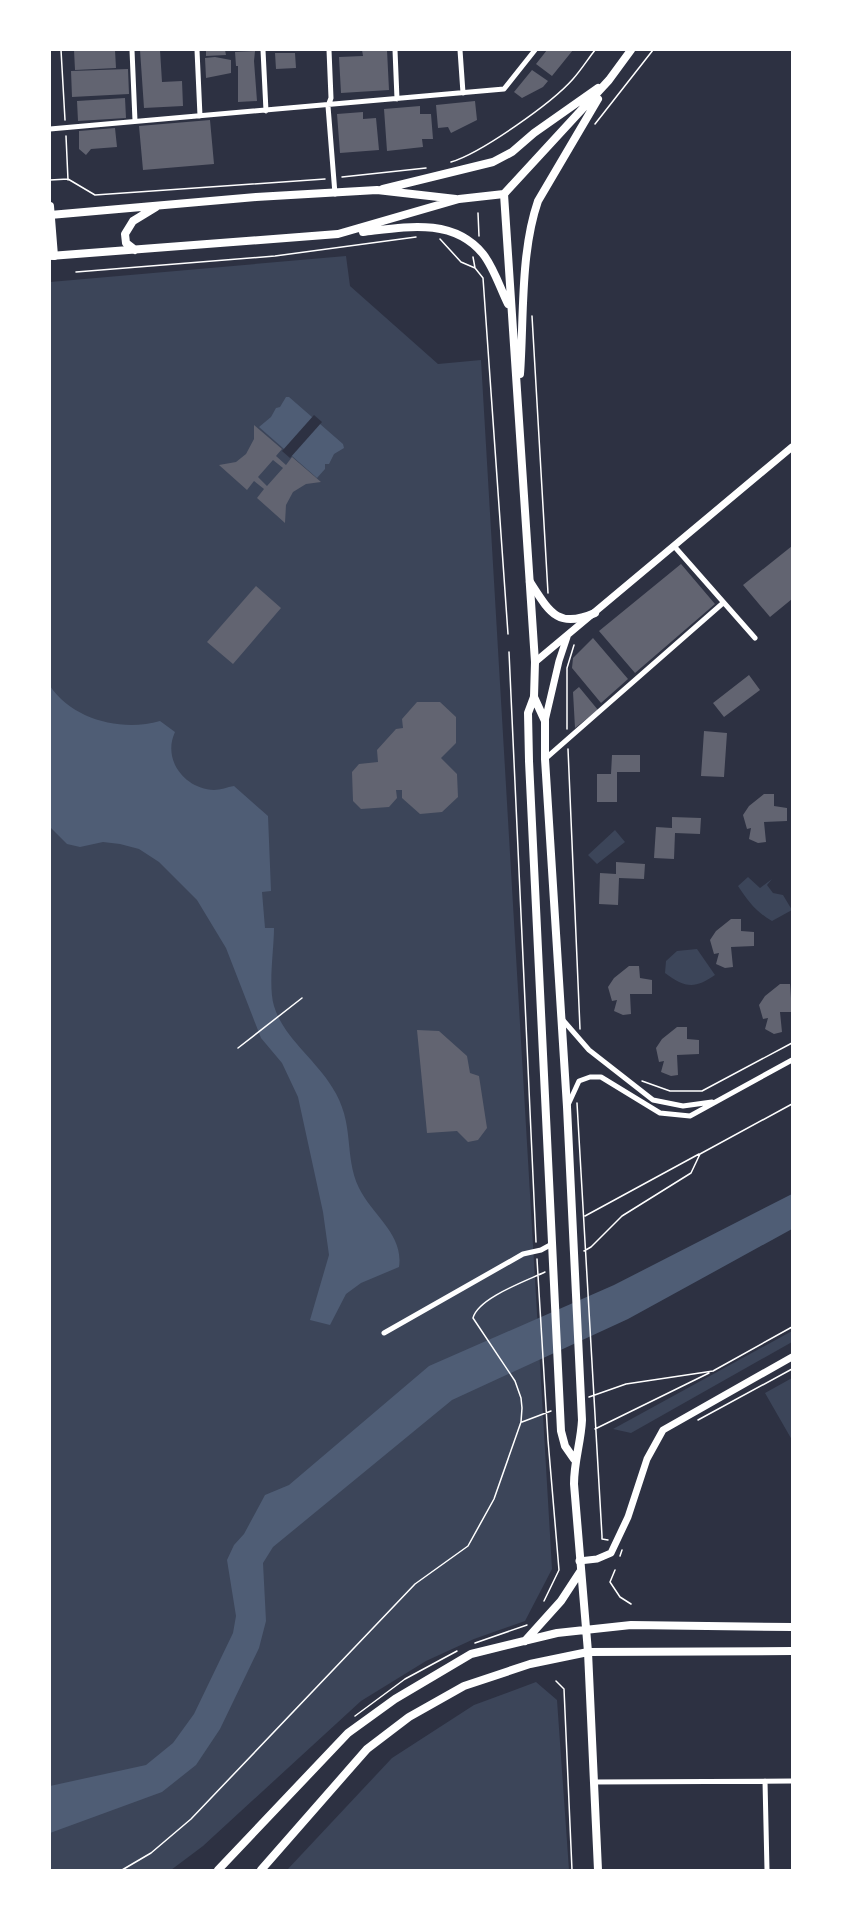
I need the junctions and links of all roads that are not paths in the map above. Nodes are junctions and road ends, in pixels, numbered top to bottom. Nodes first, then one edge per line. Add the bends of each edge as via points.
1 (132, 50) edge
2 (197, 50) edge
3 (263, 50) edge
4 (329, 50) edge
5 (395, 50) edge
6 (460, 50) edge
7 (535, 50) edge
8 (631, 50) edge
9 (609, 80) junction
10 (463, 93) junction
11 (397, 99) junction
12 (328, 106) junction
13 (266, 111) junction
14 (200, 116) junction
15 (135, 122) junction
16 (50, 129) edge
17 (376, 190) junction
18 (335, 194) junction
19 (504, 194) junction
20 (459, 199) junction
21 (159, 205) junction
22 (50, 206) edge
23 (50, 215) edge
24 (338, 234) junction
25 (135, 250) junction
26 (52, 256) edge
27 (510, 308) junction
28 (518, 397) junction
29 (792, 447) edge
30 (674, 546) junction
31 (530, 582) junction
32 (723, 603) junction
33 (595, 612) junction
34 (568, 636) junction
35 (755, 638) dead end
36 (535, 662) junction
37 (534, 697) junction
38 (545, 721) junction
39 (545, 759) junction
40 (560, 1016) junction
41 (792, 1060) edge
42 (717, 1102) junction
43 (567, 1107) junction
44 (552, 1247) junction
45 (384, 1333) dead end
46 (792, 1357) edge
47 (574, 1460) junction
48 (579, 1562) junction
49 (580, 1572) junction
50 (792, 1627) edge
51 (585, 1629) junction
52 (525, 1641) junction
53 (792, 1651) edge
54 (588, 1653) junction
55 (765, 1781) junction
56 (792, 1781) edge
57 (594, 1782) junction
58 (218, 1870) edge
59 (261, 1870) edge
60 (598, 1870) edge
61 (767, 1870) edge

1 - 15 street
2 - 14 street
3 - 13 street
4 - 12 street
5 - 11 street
6 - 10 street
7 - 10 street via 504,89
8 - 9 main road
9 - 17 main road via 493,162
9 - 19 main road
9 - 28 main road via 533,216
10 - 11 street
11 - 12 street
12 - 13 street
12 - 18 street
13 - 14 street
14 - 15 street
15 - 16 street
17 - 18 main road
17 - 20 main road
18 - 21 main road
19 - 20 main road
19 - 27 main road
20 - 24 main road
21 - 23 main road
21 - 25 main road via 133,221 124,234 126,243
22 - 23 main road
23 - 26 main road
24 - 25 main road
24 - 27 main road via 441,227 472,243 484,256
25 - 26 main road
27 - 28 main road
28 - 31 main road
29 - 30 street
30 - 32 street
30 - 33 street
31 - 33 main road via 547,608 558,616 575,621
31 - 36 main road
32 - 35 street
32 - 39 street
33 - 34 street
34 - 36 street
34 - 38 street
36 - 37 main road
37 - 38 main road
37 - 44 main road via 528,713 529,761
38 - 39 main road
39 - 40 main road
40 - 42 street via 589,1050 653,1100 683,1106
40 - 43 main road
41 - 42 street
42 - 43 street via 690,1116 660,1113 601,1077 590,1077 579,1081
43 - 47 main road via 582,1420 581,1444
44 - 45 street via 523,1254
44 - 47 main road via 561,1431
46 - 48 street via 663,1430 647,1459 628,1517 611,1553
47 - 48 main road
48 - 49 main road
49 - 51 main road
49 - 52 main road via 561,1601
50 - 51 main road via 631,1625
51 - 52 main road
51 - 54 main road
52 - 58 main road via 471,1654 395,1699 348,1733
53 - 54 main road
54 - 57 main road
54 - 59 main road via 530,1664 464,1686 409,1717 367,1749
55 - 56 street
55 - 57 street
55 - 61 street
57 - 60 main road

